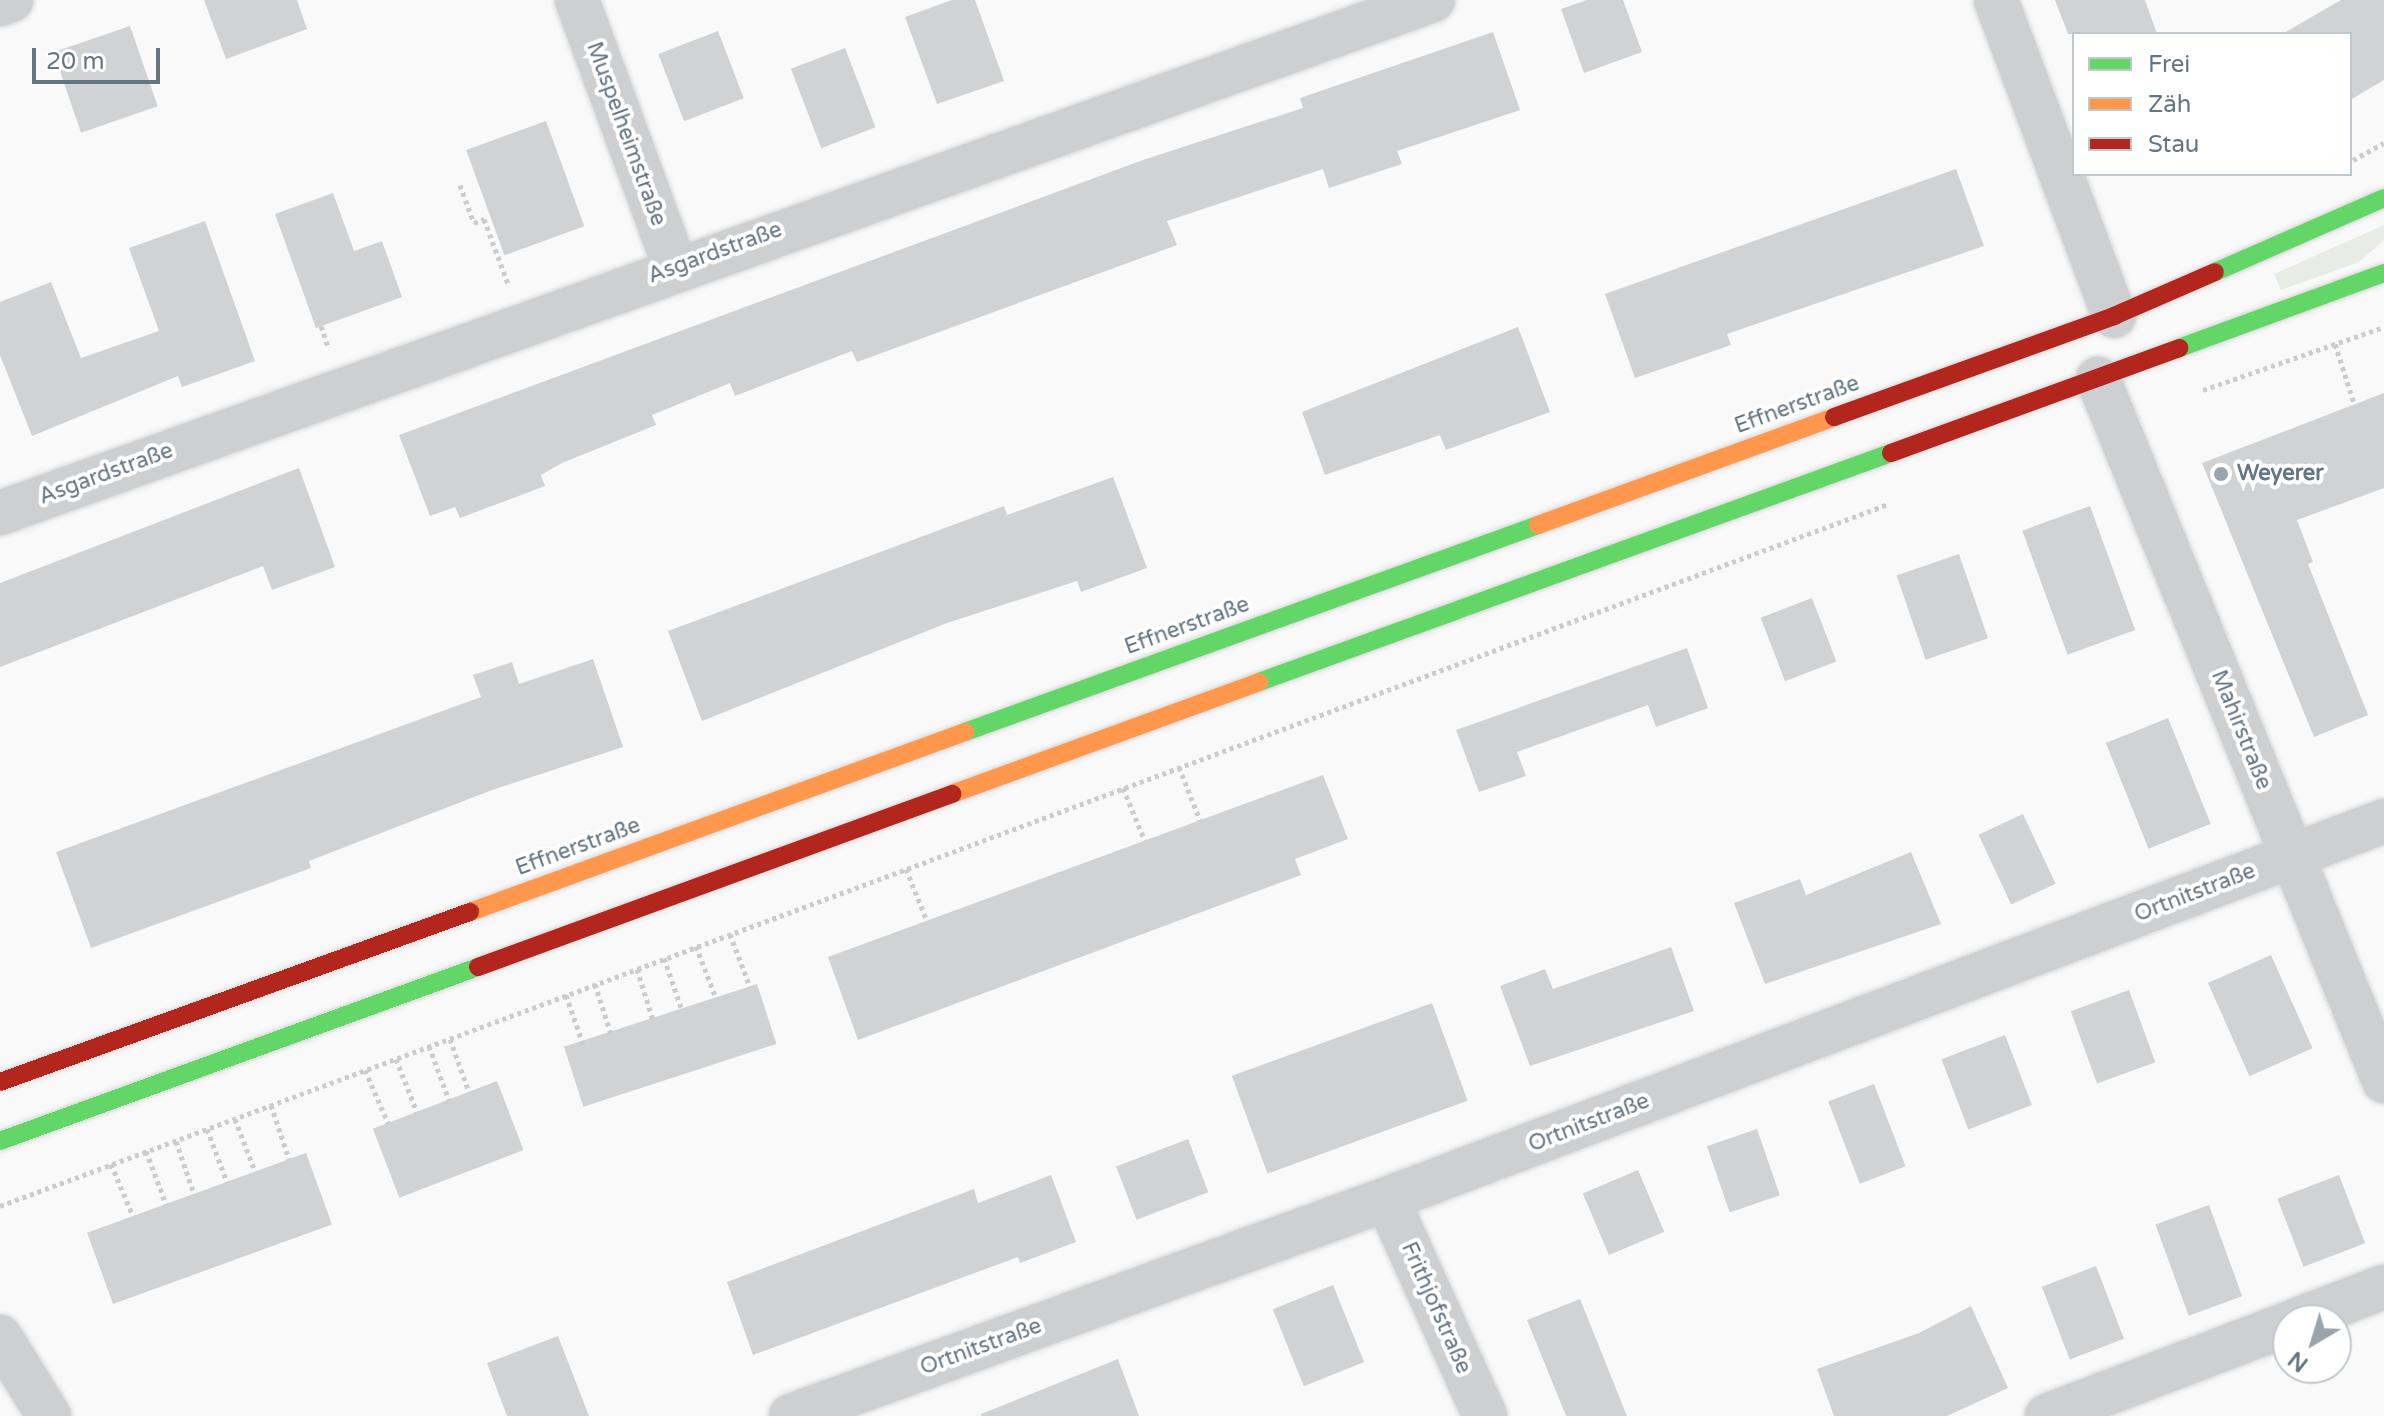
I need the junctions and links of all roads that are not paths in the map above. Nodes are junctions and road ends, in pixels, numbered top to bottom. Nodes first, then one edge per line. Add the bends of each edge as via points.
1 (11, 0) edge
2 (577, 0) edge
3 (1433, 0) edge
4 (1996, 0) edge
5 (0, 4) edge
6 (2384, 198) edge
7 (675, 267) junction
8 (2384, 273) edge
9 (2114, 316) junction
10 (2098, 379) junction
11 (0, 513) edge
12 (2384, 821) edge
13 (2292, 856) junction
14 (2384, 1081) edge
15 (0, 1082) edge
16 (0, 1141) edge
17 (1387, 1199) junction
18 (2384, 1287) edge
19 (2339, 1304) edge
20 (2272, 1330) edge
21 (0, 1337) edge
22 (49, 1416) edge
23 (791, 1416) edge
24 (1485, 1416) edge
25 (2047, 1416) edge

1 - 5 street
2 - 7 street, Muspelheimstraße
3 - 7 street, Asgardstraße
4 - 9 street
6 - 9 main road, Effnerstraße
7 - 11 street, Asgardstraße
8 - 10 main road
9 - 15 main road, Effnerstraße
10 - 13 street, Mahirstraße
10 - 16 main road
12 - 13 street, Ortnitstraße
13 - 14 street, Mahirstraße
13 - 17 street, Ortnitstraße
17 - 23 street, Ortnitstraße
17 - 24 street, Frithjofstraße
18 - 19 street
20 - 25 street
21 - 22 street

